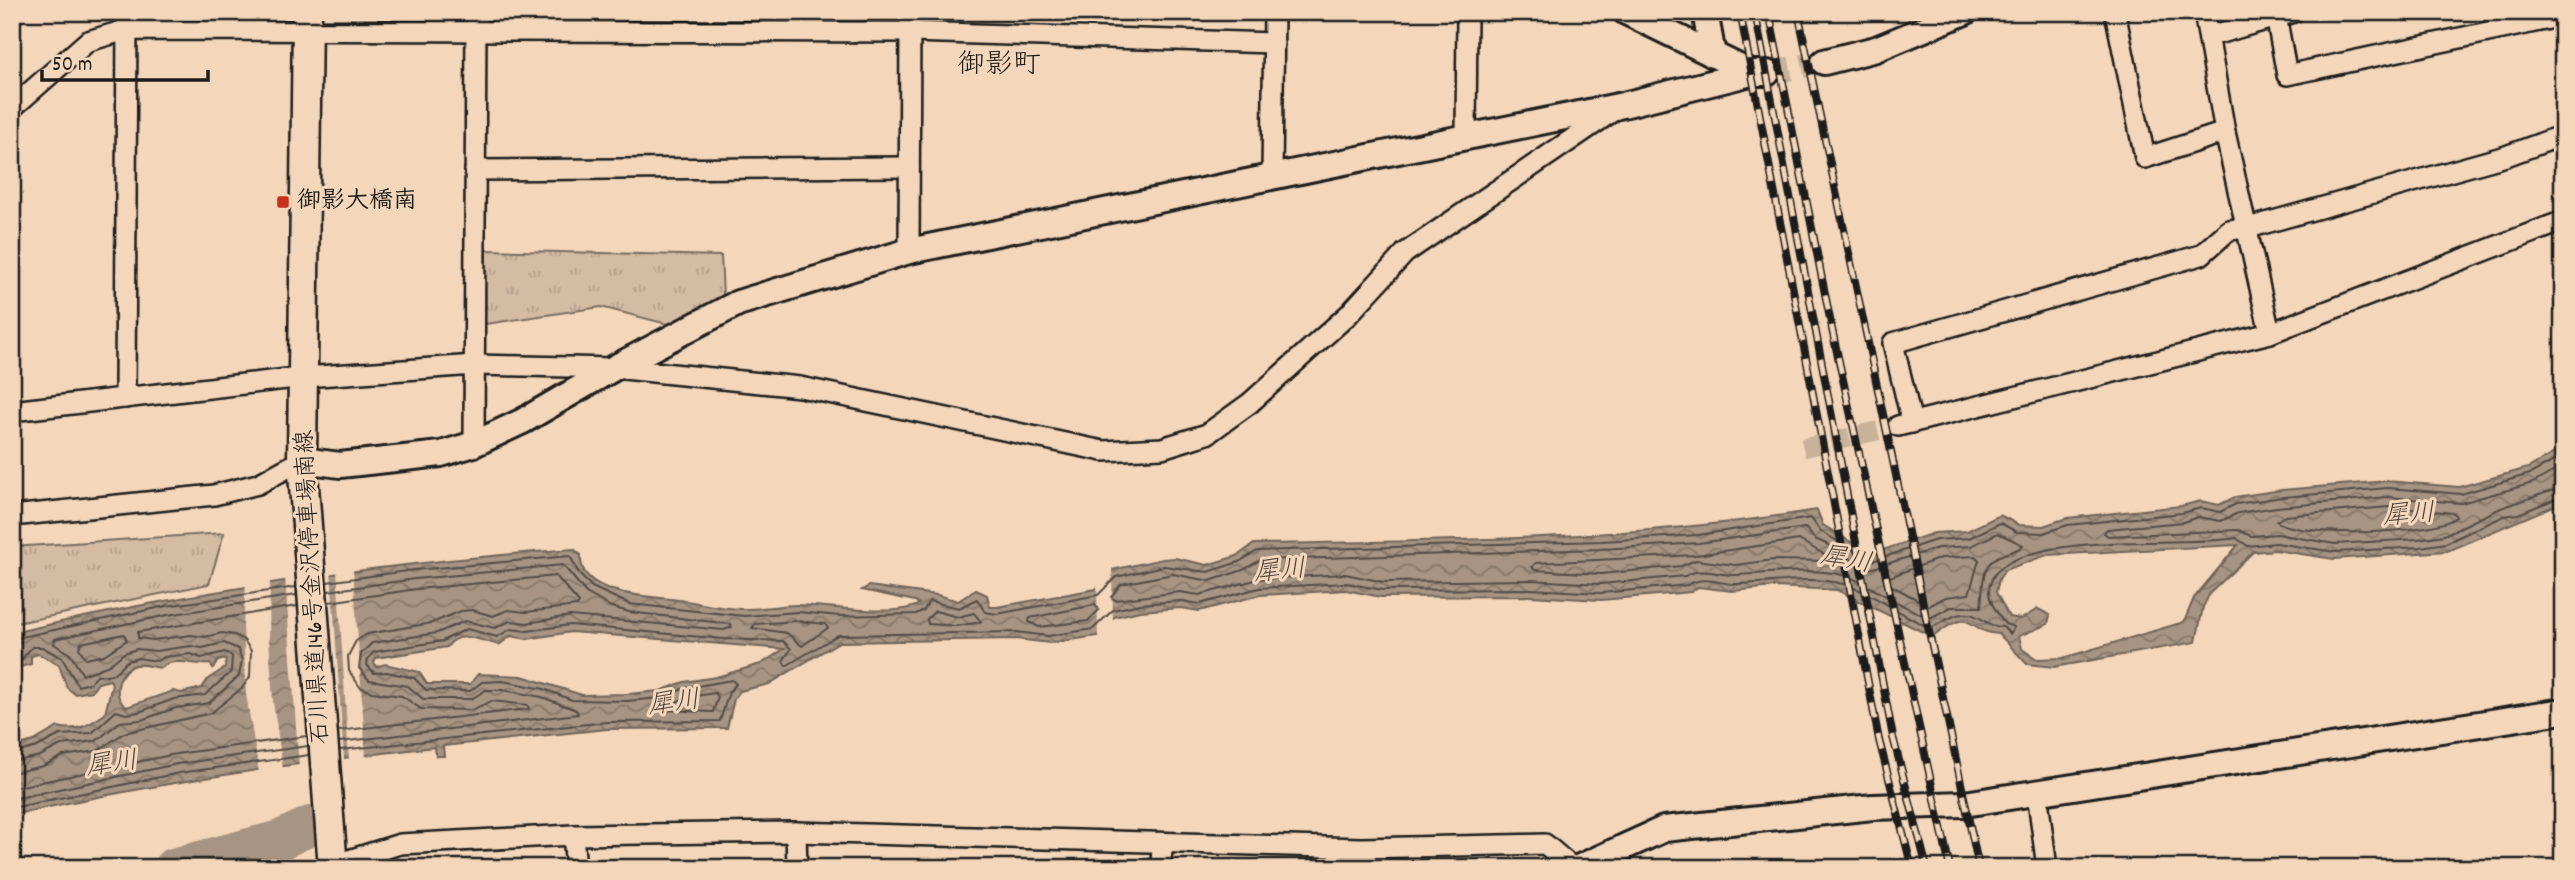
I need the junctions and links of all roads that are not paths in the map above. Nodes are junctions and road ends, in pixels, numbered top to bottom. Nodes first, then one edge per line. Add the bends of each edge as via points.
1 (910, 12) edge
2 (1275, 12) edge
3 (1467, 12) edge
4 (1626, 12) edge
5 (1705, 12) edge
6 (2115, 12) edge
7 (2204, 12) edge
8 (1966, 13) edge
9 (2285, 14) edge
10 (2563, 16) edge
11 (126, 21) edge
12 (307, 21) edge
13 (476, 22) edge
14 (910, 32) junction
15 (2210, 36) junction
16 (1274, 43) junction
17 (1713, 55) junction
18 (1824, 62) tunnel mouth
19 (1623, 105) junction
20 (12, 108) edge
21 (2225, 132) junction
22 (2563, 135) edge
23 (1466, 136) junction
24 (909, 167) junction
25 (475, 170) junction
26 (1272, 175) junction
27 (2563, 221) edge
28 (2248, 228) junction
29 (909, 251) junction
30 (2270, 333) junction
31 (475, 365) junction
32 (614, 368) junction
33 (304, 377) junction
34 (125, 398) junction
35 (12, 411) edge
36 (474, 444) junction
37 (302, 460) junction
38 (12, 516) edge
39 (2563, 711) edge
40 (2037, 792) junction
41 (796, 832) junction
42 (573, 835) junction
43 (1162, 843) junction
44 (1614, 860) edge
45 (330, 862) edge
46 (576, 868) edge
47 (797, 868) edge
48 (1161, 868) edge
49 (1573, 868) edge
50 (1578, 868) edge
51 (2047, 868) edge

1 - 14 street
2 - 16 street
3 - 23 street
4 - 17 street
5 - 17 street
6 - 21 street via 2144,158
7 - 15 street
8 - 18 street via 1876,49
9 - 10 street via 2287,75
9 - 15 street
11 - 12 street
11 - 20 street via 88,41
11 - 34 street
12 - 13 street
12 - 33 main road, 石川県道146号金沢停車場南線
13 - 14 street
13 - 25 street
14 - 16 street
14 - 24 street
15 - 21 street
16 - 26 street
17 - 19 street via 1759,73
19 - 23 street
19 - 32 street via 1405,253 1349,314 1207,434 1162,448 1103,451 800,387
21 - 28 street
22 - 28 street via 2506,156
23 - 26 street
24 - 25 street
24 - 29 street
25 - 31 street
26 - 29 street
27 - 30 street
28 - 30 street
28 - 30 street via 2229,230 2200,255 1892,343 1905,425
29 - 32 street via 738,303
31 - 32 street
31 - 33 street
31 - 36 street
32 - 36 street
33 - 34 street
33 - 37 main road, 石川県道146号金沢停車場南線
34 - 35 street
36 - 37 street via 441,454 340,465
37 - 38 street via 258,484 214,495
37 - 45 main road, 石川県道146号金沢停車場南線
39 - 40 street
40 - 44 street via 1964,804 1873,807 1664,829
40 - 51 street
41 - 42 street
41 - 43 street
41 - 47 street
42 - 45 street via 400,844
42 - 46 street
43 - 48 street
43 - 49 street via 1360,848 1545,844
44 - 50 street

